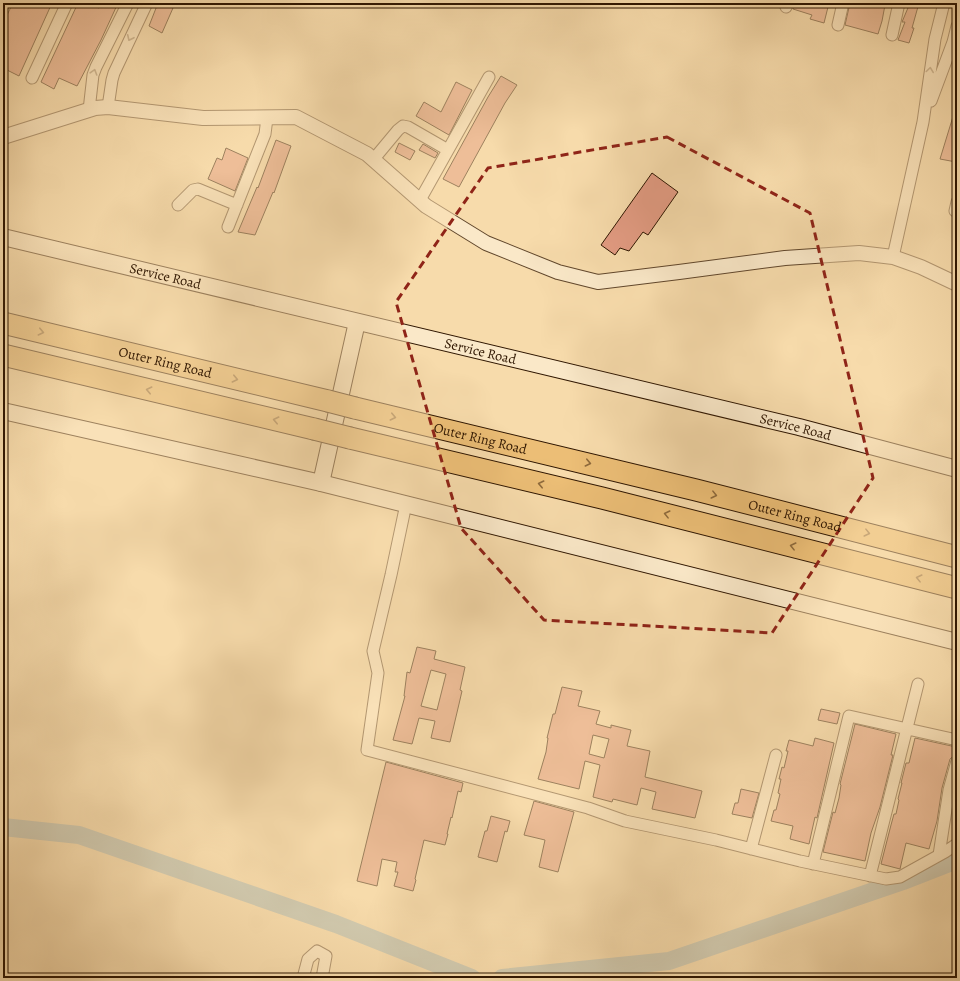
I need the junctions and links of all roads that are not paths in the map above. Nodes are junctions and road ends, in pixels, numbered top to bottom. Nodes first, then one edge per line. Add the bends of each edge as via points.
1 (67, 3) edge
2 (128, 3) edge
3 (146, 3) edge
4 (843, 3) edge
5 (899, 3) edge
6 (944, 3) edge
7 (838, 25) dead end
8 (957, 26) edge
9 (892, 35) dead end
10 (935, 39) junction
11 (955, 42) edge
12 (489, 77) dead end
13 (32, 78) dead end
14 (108, 107) junction
15 (89, 110) junction
16 (267, 118) junction
17 (923, 122) junction
18 (3, 137) edge
19 (448, 150) junction
20 (373, 160) junction
21 (420, 200) junction
22 (178, 205) dead end
23 (237, 205) junction
24 (228, 227) dead end
25 (3, 237) edge
26 (893, 257) junction
27 (957, 284) edge
28 (357, 322) junction
29 (3, 323) edge
30 (3, 355) edge
31 (3, 412) edge
32 (957, 469) edge
33 (321, 483) junction
34 (406, 504) junction
35 (957, 557) edge
36 (957, 588) edge
37 (957, 642) edge
38 (918, 684) dead end
39 (907, 729) junction
40 (957, 740) edge
41 (776, 755) dead end
42 (957, 761) edge
43 (957, 844) edge
44 (751, 849) junction
45 (939, 855) junction
46 (813, 864) junction
47 (870, 876) junction
48 (303, 978) edge
49 (322, 978) edge

1 - 13 street
15 -> 2 street via 93,75
3 -> 14 street via 114,73
4 - 7 street
5 - 9 street
6 - 10 street
8 - 11 street
10 - 11 street
17 -> 10 street
11 - 17 street
12 - 19 street
14 - 15 street
14 - 16 street via 203,118
15 - 18 street
16 - 20 street via 296,117 367,154
16 - 23 street via 265,134
17 - 26 street
19 - 20 street via 403,126
19 - 21 street
20 - 21 street
21 - 26 street via 486,243 558,272 598,282 842,253
22 - 23 street via 193,190 198,189
23 - 24 street
25 - 28 main road, Service Road
26 - 27 street
28 - 32 main road, Service Road via 799,427
28 - 33 main road
29 -> 35 highway, Outer Ring Road, bridge via 645,477
36 -> 30 highway, bridge via 609,500
31 - 33 main road
33 - 34 main road
34 - 37 main road
34 - 44 street via 373,650 378,673 367,750 588,808 625,821
38 - 39 street
39 - 40 street
39 - 46 street via 849,716
39 - 47 street
41 - 44 street
42 - 45 street via 949,790
43 - 45 street
44 - 46 street
45 - 47 street via 900,877 886,879
46 - 47 street
48 - 49 street via 308,958 317,951 326,956

